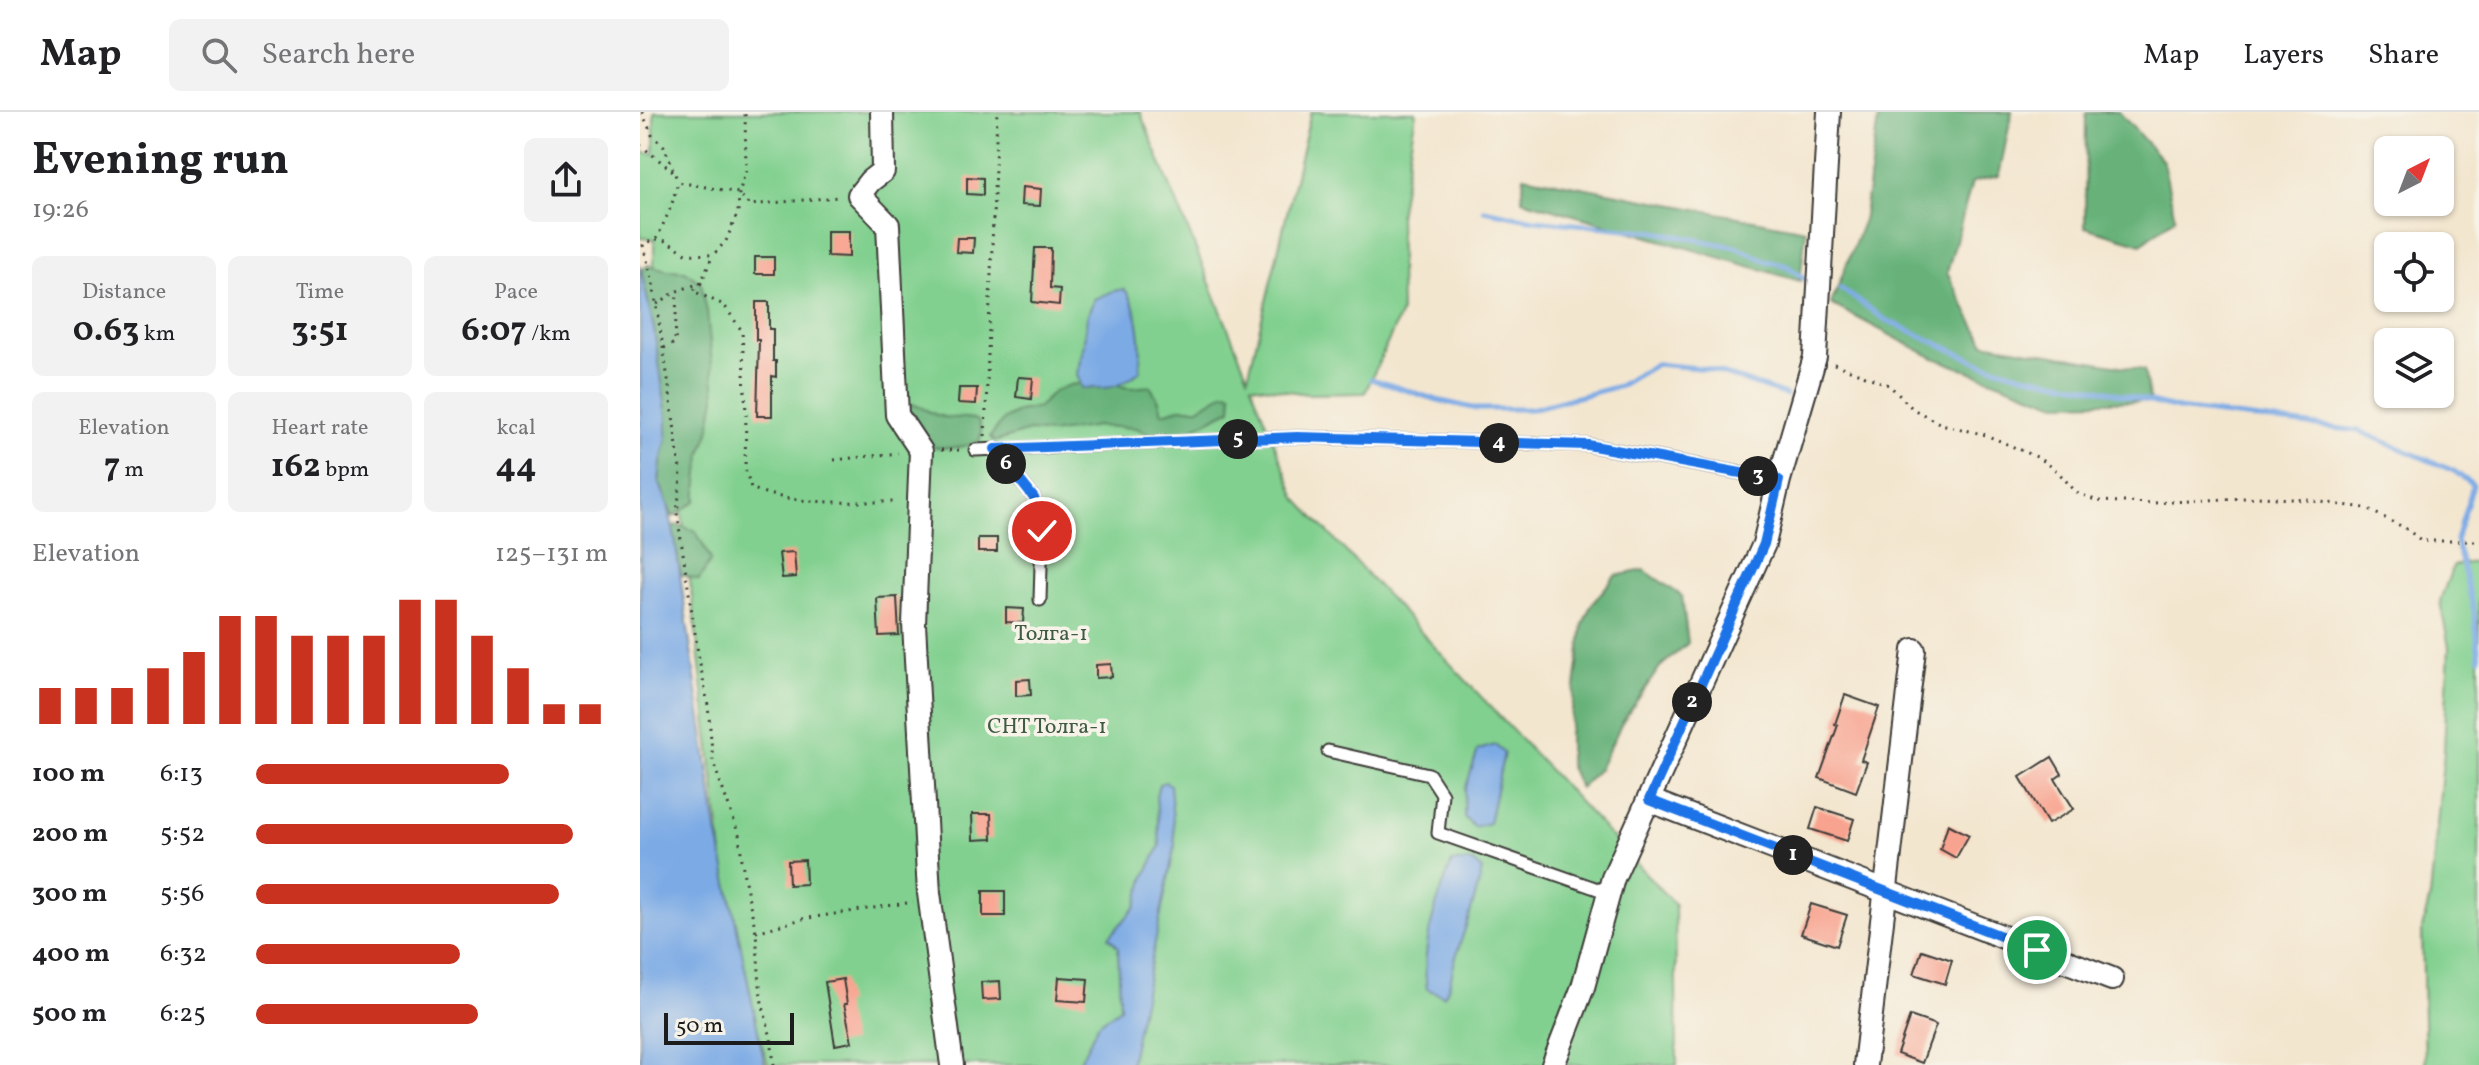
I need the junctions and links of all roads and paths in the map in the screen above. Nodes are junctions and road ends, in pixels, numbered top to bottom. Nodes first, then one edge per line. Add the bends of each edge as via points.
1 (642, 112) edge
2 (745, 112) edge
3 (882, 112) edge
4 (997, 112) edge
5 (1829, 112) edge
6 (640, 145) edge
7 (674, 172) junction
8 (678, 182) junction
9 (739, 193) junction
10 (859, 195) junction
11 (656, 239) junction
12 (713, 255) junction
13 (701, 283) junction
14 (677, 291) junction
15 (656, 305) junction
16 (663, 348) junction
17 (1815, 357) junction
18 (985, 449) junction
19 (1779, 480) junction
20 (919, 503) junction
21 (2479, 541) edge
22 (1040, 600) dead end
23 (1914, 650) dead end
24 (1328, 751) dead end
25 (1649, 800) junction
26 (1611, 885) junction
27 (1887, 892) junction
28 (930, 899) junction
29 (756, 932) junction
30 (2112, 979) dead end
31 (774, 1065) edge
32 (952, 1065) edge
33 (1553, 1065) edge
34 (1865, 1065) edge

1 - 7 path
2 - 9 path via 746,170
3 - 10 street via 883,171
4 - 18 path
5 - 17 street
6 - 7 path
7 - 8 path
8 - 9 path
8 - 11 path
9 - 10 path via 749,205
9 - 12 path via 738,212 726,241
10 - 20 street via 888,225 897,415 921,451
11 - 12 path via 688,254
11 - 15 path via 643,245
12 - 13 path
13 - 14 path
13 - 20 path via 693,291 724,305 742,331 745,468 751,488 795,501
14 - 15 path
14 - 16 path via 675,343
15 - 16 path
16 - 29 path via 681,477 677,513 713,762 739,835
17 - 19 street
17 - 21 path via 1889,385 1913,409 1941,424 1986,435 2037,457 2076,492 2097,501 2306,500 2365,508 2422,541
18 - 19 lane via 1297,437 1588,445
18 - 22 lane via 1034,498 1042,531
19 - 25 street via 1764,544
20 - 28 street via 914,624
23 - 27 street
24 - 26 lane via 1429,774 1442,794 1438,833
25 - 26 street
25 - 27 street
26 - 33 street via 1583,987
27 - 30 street
27 - 34 street
28 - 29 path via 802,919
28 - 32 street
29 - 31 path

